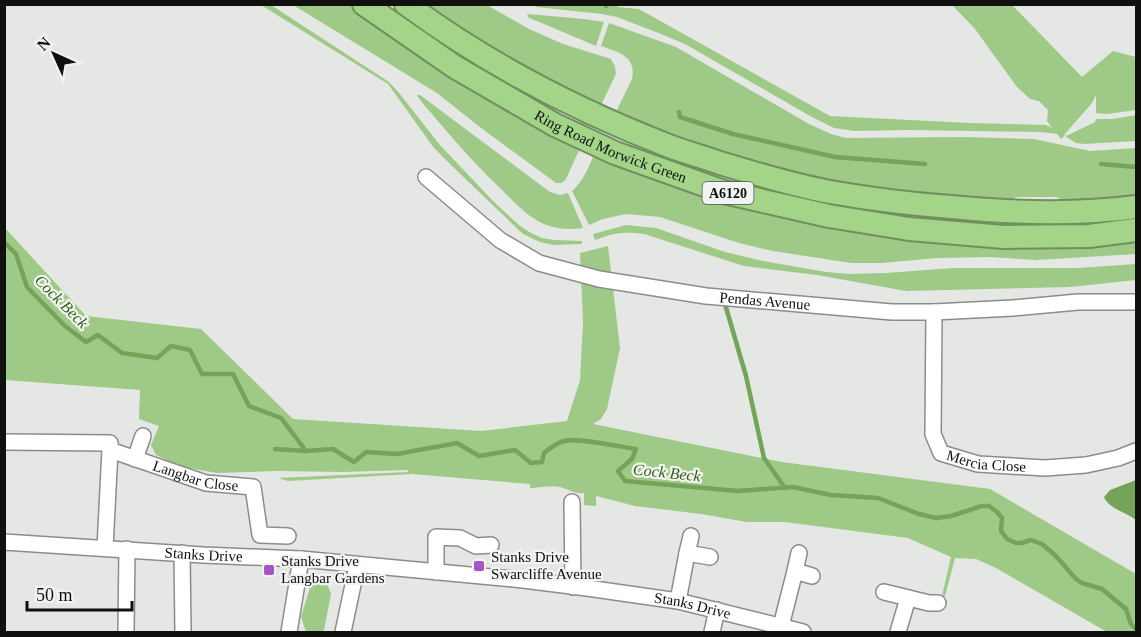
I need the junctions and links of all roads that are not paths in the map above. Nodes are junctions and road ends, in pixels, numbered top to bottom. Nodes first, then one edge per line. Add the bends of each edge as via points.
1 (364, 4) edge
2 (406, 4) edge
3 (426, 177) dead end
4 (1137, 207) edge
5 (1137, 230) edge
6 (1137, 302) edge
7 (934, 312) junction
8 (143, 436) dead end
9 (4, 442) edge
10 (110, 450) junction
11 (1137, 451) edge
12 (135, 459) junction
13 (572, 502) dead end
14 (288, 536) dead end
15 (690, 537) dead end
16 (4, 542) edge
17 (491, 545) dead end
18 (105, 548) junction
19 (127, 549) junction
20 (687, 552) junction
21 (182, 553) junction
22 (799, 553) dead end
23 (710, 557) dead end
24 (301, 559) junction
25 (357, 566) junction
26 (795, 571) junction
27 (436, 572) junction
28 (812, 576) dead end
29 (573, 587) junction
30 (884, 592) dead end
31 (908, 598) junction
32 (678, 601) junction
33 (938, 603) dead end
34 (717, 610) junction
35 (780, 626) junction
36 (126, 633) edge
37 (183, 633) edge
38 (289, 633) edge
39 (343, 633) edge
40 (712, 633) edge
41 (803, 633) edge
42 (898, 633) edge

1 - 5 highway, Ring Road Morwick Green / A6120 via 455,67 555,125 615,153 724,192 909,229 1004,237 1089,236
2 - 4 highway, Ring Road Morwick Green / A6120 via 480,54 544,90 670,147 760,175 828,192 983,210 1049,213
3 - 7 street, Pendas Avenue via 500,240 539,263 599,279 706,296
6 - 7 street, Pendas Avenue
7 - 11 street, Mercia Close via 933,434 941,453 978,464 1045,468 1086,465
8 - 12 street, Langbar Close
9 - 10 street, Langbar Close via 110,443
10 - 12 street, Langbar Close
10 - 18 street
12 - 14 street, Langbar Close via 206,483 253,487 260,535
13 - 29 street
15 - 20 street
16 - 18 street, Stanks Drive
17 - 27 street via 476,546 460,538 436,537
18 - 19 street, Stanks Drive
19 - 21 street, Stanks Drive
19 - 36 street
20 - 23 street
20 - 32 street
21 - 24 street, Stanks Drive
21 - 37 street
22 - 26 street
24 - 25 street, Stanks Drive
24 - 38 street
25 - 27 street, Stanks Drive
25 - 39 street
26 - 28 street
26 - 35 street
27 - 29 street, Stanks Drive
29 - 32 street, Stanks Drive
30 - 31 street
31 - 33 street
31 - 42 street
32 - 34 street, Stanks Drive
34 - 35 street, Stanks Drive
34 - 40 street
35 - 41 street, Stanks Drive

